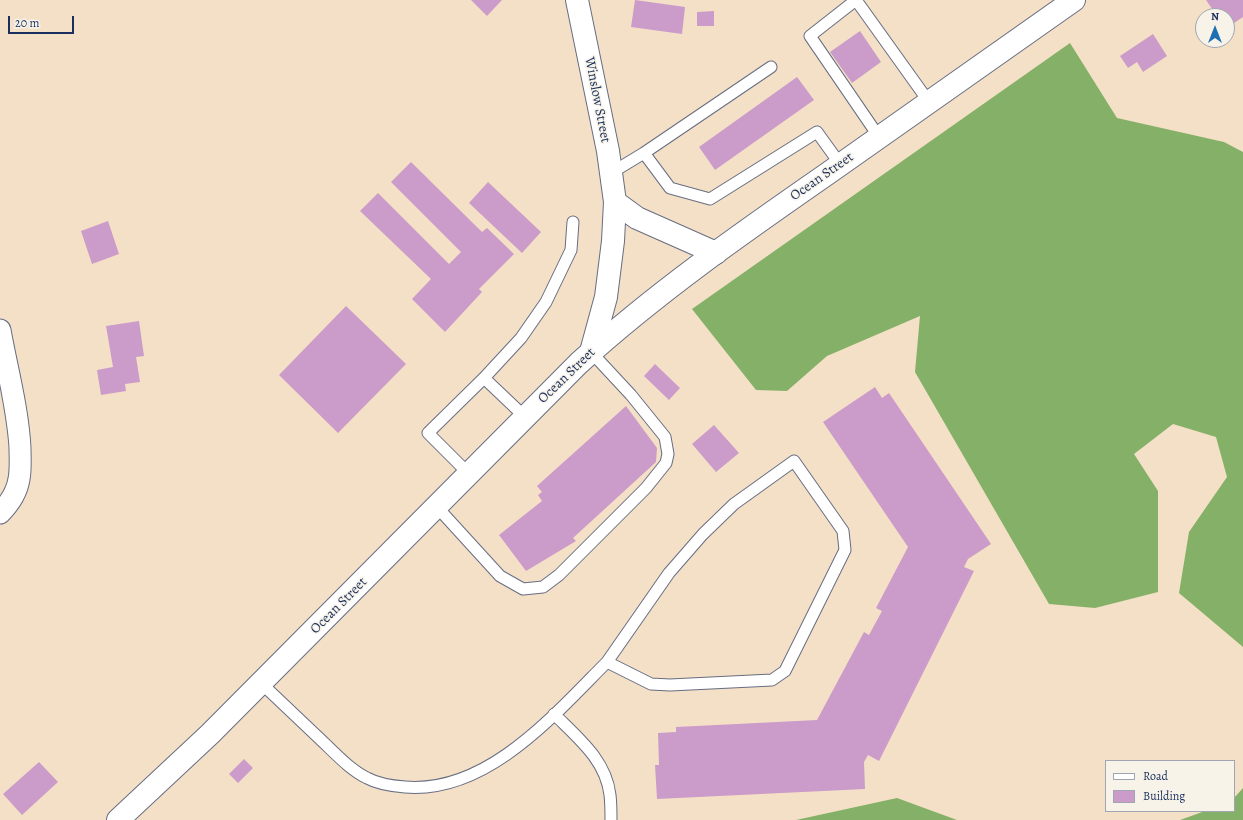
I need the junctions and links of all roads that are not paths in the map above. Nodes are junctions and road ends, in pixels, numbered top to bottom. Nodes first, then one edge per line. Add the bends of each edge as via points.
1 (577, 0) edge
2 (1074, 0) edge
3 (771, 67) dead end
4 (929, 102) junction
5 (879, 137) junction
6 (644, 153) junction
7 (840, 164) junction
8 (611, 173) junction
9 (615, 202) junction
10 (573, 222) dead end
11 (716, 253) junction
12 (0, 330) edge
13 (591, 352) junction
14 (484, 378) junction
15 (525, 417) junction
16 (469, 474) junction
17 (437, 507) junction
18 (0, 513) edge
19 (607, 662) junction
20 (261, 683) junction
21 (554, 714) junction
22 (118, 820) edge
23 (611, 820) edge

1 - 8 main road, Winslow Street
2 - 4 main road, Ocean Street
3 - 6 lane
4 - 5 main road, Ocean Street
4 - 5 lane via 856,0 810,36
5 - 7 main road, Ocean Street
6 - 7 lane via 670,188 710,199 817,132
6 - 8 lane
7 - 11 main road, Ocean Street
8 - 9 main road, Winslow Street
9 - 11 main road via 637,218
9 - 13 main road, Winslow Street via 606,297
10 - 14 lane via 571,250 546,302 521,338
11 - 13 main road, Ocean Street via 676,281
12 - 18 street via 19,429 20,478 15,493
13 - 15 main road, Ocean Street
13 - 17 lane via 665,437 668,454 666,463 646,488 559,575 543,587 529,589 523,589 500,576
14 - 15 lane
14 - 16 lane via 428,433
15 - 16 main road, Ocean Street
16 - 17 main road, Ocean Street
17 - 20 main road, Ocean Street
19 - 19 lane via 651,684 670,686 772,680 785,671 845,550 843,531 794,461 734,504 704,534 669,573
19 - 21 lane
20 - 21 lane via 349,766 368,779 390,785 418,788 450,782 482,770 535,733
20 - 22 main road, Ocean Street
21 - 23 lane via 595,755 605,774 610,794

